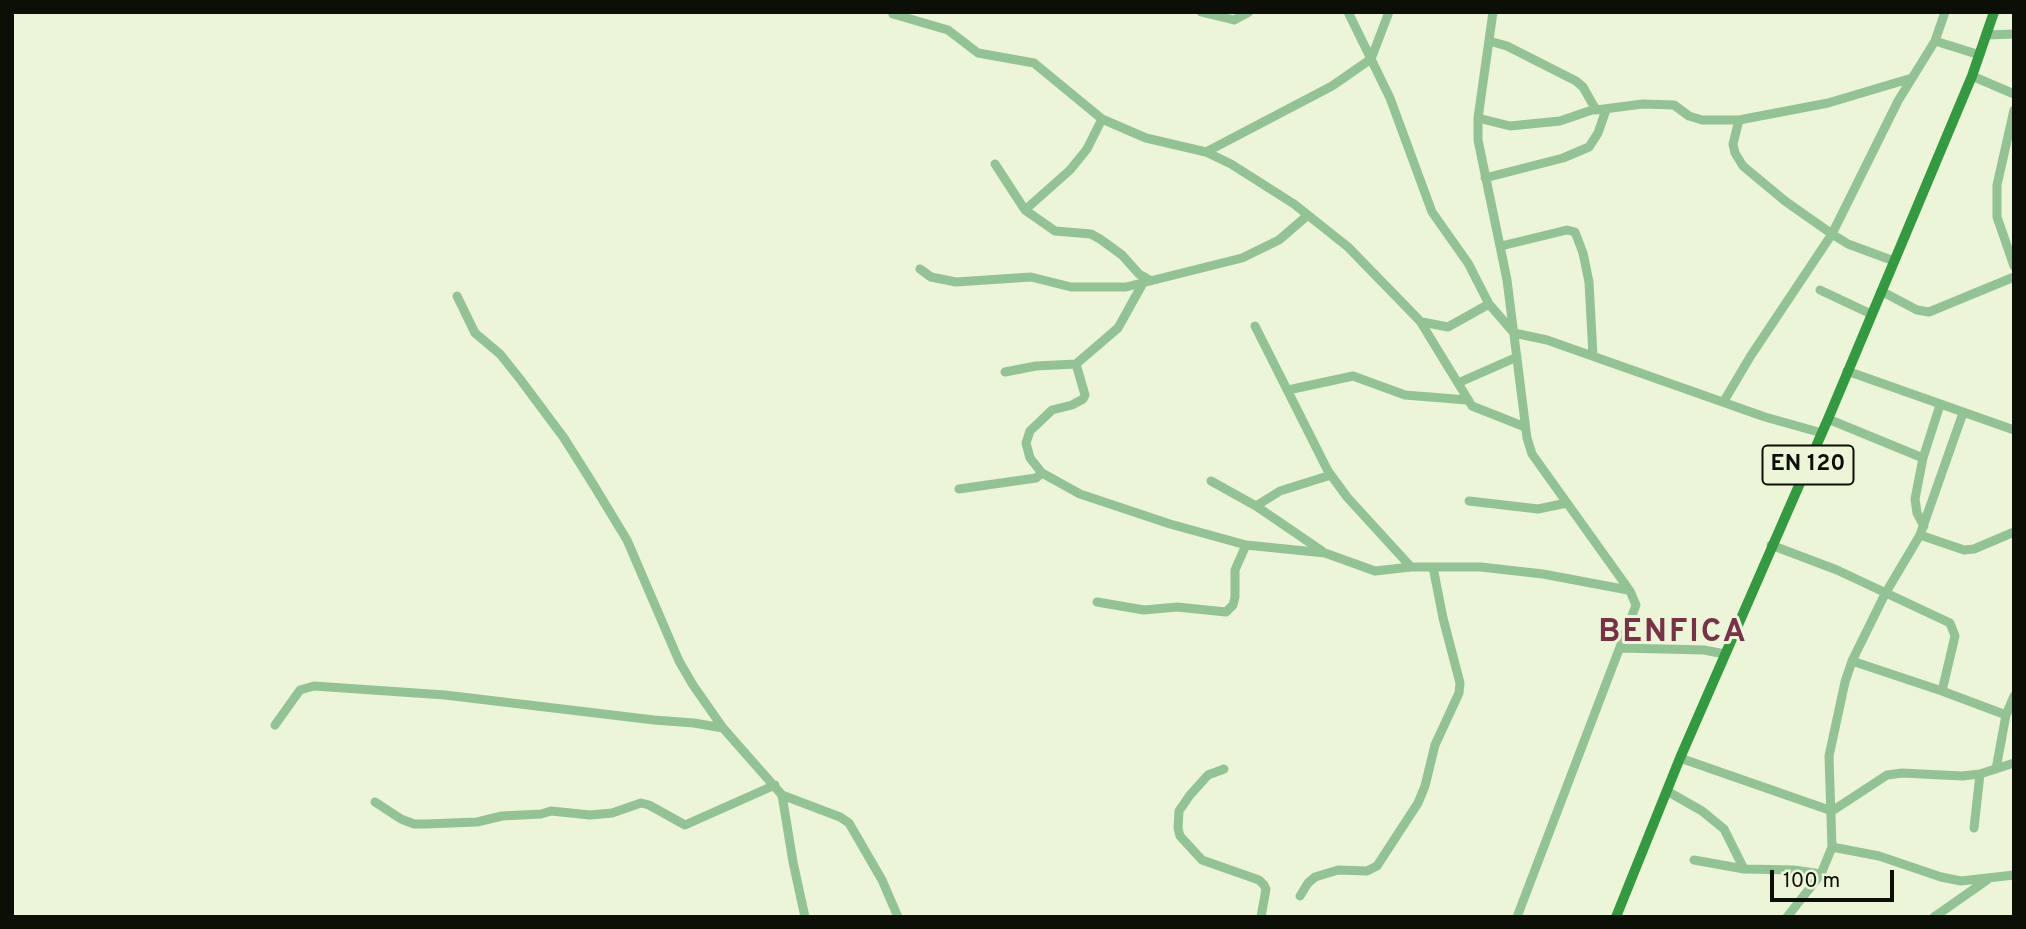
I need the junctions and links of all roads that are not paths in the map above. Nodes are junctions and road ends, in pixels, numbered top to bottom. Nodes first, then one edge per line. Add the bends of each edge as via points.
1 (1249, 12) edge
2 (1348, 12) edge
3 (1389, 12) edge
4 (1493, 12) edge
5 (1945, 12) edge
6 (1994, 12) edge
7 (890, 13) edge
8 (1205, 13) edge
9 (2014, 34) edge
10 (1987, 35) junction
11 (1489, 41) junction
12 (1936, 41) junction
13 (1980, 55) junction
14 (1371, 59) junction
15 (1972, 76) junction
16 (1912, 78) junction
17 (2014, 94) edge
18 (1595, 109) junction
19 (1606, 110) junction
20 (2014, 110) edge
21 (1478, 118) junction
22 (1102, 119) junction
23 (1739, 120) junction
24 (1206, 152) junction
25 (995, 164) dead end
26 (1485, 178) junction
27 (1025, 210) junction
28 (1308, 215) junction
29 (1832, 234) junction
30 (1501, 246) junction
31 (1894, 261) junction
32 (2014, 266) edge
33 (920, 269) dead end
34 (2014, 277) edge
35 (1147, 282) junction
36 (1820, 289) dead end
37 (1881, 291) junction
38 (457, 296) dead end
39 (1489, 304) junction
40 (1871, 314) junction
41 (1420, 321) junction
42 (1255, 326) dead end
43 (1448, 327) junction
44 (1514, 333) junction
45 (1435, 344) junction
46 (1593, 356) junction
47 (1517, 357) junction
48 (1076, 364) junction
49 (1847, 371) junction
50 (1006, 372) dead end
51 (1458, 383) junction
52 (1288, 390) junction
53 (1466, 400) junction
54 (1724, 401) junction
55 (1940, 405) junction
56 (1963, 413) junction
57 (1828, 419) junction
58 (1525, 427) junction
59 (2014, 430) edge
60 (1822, 433) junction
61 (1923, 458) junction
62 (1042, 473) junction
63 (1331, 475) junction
64 (1212, 481) dead end
65 (959, 489) dead end
66 (1469, 501) dead end
67 (1567, 503) junction
68 (1256, 506) junction
69 (1922, 530) junction
70 (2014, 531) edge
71 (1246, 545) junction
72 (1771, 545) junction
73 (1325, 553) junction
74 (1411, 567) junction
75 (1433, 567) junction
76 (1630, 591) junction
77 (1885, 594) junction
78 (1097, 601) dead end
79 (1621, 648) junction
80 (1726, 654) junction
81 (1852, 661) junction
82 (1942, 691) junction
83 (2014, 695) edge
84 (2006, 715) junction
85 (275, 725) dead end
86 (723, 729) junction
87 (1680, 758) junction
88 (2014, 763) edge
89 (1224, 769) dead end
90 (1996, 769) junction
91 (1980, 774) junction
92 (775, 785) junction
93 (1667, 792) junction
94 (782, 795) junction
95 (375, 802) dead end
96 (1832, 811) junction
97 (1973, 828) dead end
98 (1832, 847) junction
99 (1694, 860) dead end
100 (1744, 869) junction
101 (1821, 874) junction
102 (2014, 875) edge
103 (1992, 877) junction
104 (1300, 896) dead end
105 (805, 917) edge
106 (898, 917) edge
107 (1261, 917) edge
108 (1517, 917) edge
109 (1616, 917) edge
110 (1787, 917) edge
111 (1934, 917) edge

1 - 8 street via 1234,20
2 - 14 street
3 - 14 street
4 - 11 street
5 - 12 street
6 - 10 main road, EN 120
7 - 22 street via 948,30 978,53 1034,63
9 - 10 street
10 - 13 main road, EN 120
11 - 18 street via 1576,81
11 - 21 street
12 - 13 street
12 - 16 street
13 - 15 main road, EN 120
14 - 24 street via 1332,86
14 - 39 street via 1432,212 1468,263
15 - 17 street
15 - 31 main road, EN 120
16 - 23 street via 1828,103
16 - 29 street
18 - 19 street
18 - 21 street via 1560,121 1510,126
19 - 23 street via 1643,104 1674,106 1702,120
19 - 26 street via 1589,147
20 - 32 street via 1997,185 1997,217
21 - 26 street
22 - 24 street via 1146,138
22 - 27 street via 1070,170
23 - 29 street via 1733,144 1743,166
24 - 28 street
25 - 27 street
26 - 30 street
27 - 35 street via 1055,231 1100,239
28 - 35 street via 1279,240 1242,258
28 - 41 street via 1348,247
29 - 31 street
29 - 54 street
30 - 44 street
30 - 46 street via 1575,232 1589,282
31 - 37 main road, EN 120
33 - 35 street via 956,282 1031,277 1071,287 1110,289
34 - 37 street via 1929,312
35 - 48 street via 1118,328
36 - 40 street
37 - 40 main road, EN 120
38 - 86 street via 475,333 520,379 593,484 627,540 679,661
39 - 43 street
39 - 44 street
40 - 49 main road, EN 120
41 - 43 street
41 - 45 street
42 - 52 street
43 - 45 street
44 - 46 street
44 - 47 street
45 - 51 street
46 - 54 street
47 - 51 street
47 - 58 street
48 - 50 street
48 - 62 street via 1083,400 1052,410 1030,431 1026,443 1030,458
49 - 55 street
49 - 57 main road, EN 120
51 - 53 street
52 - 53 street via 1353,376 1405,395
52 - 63 street
53 - 58 street via 1477,409
54 - 60 street
55 - 56 street
55 - 61 street
56 - 59 street
56 - 69 street
57 - 60 main road, EN 120
57 - 61 street
58 - 67 street via 1532,454
60 - 72 main road, EN 120
61 - 69 street via 1915,499
62 - 65 street via 1036,478
62 - 71 street via 1080,494
63 - 68 street via 1280,491
63 - 74 street
64 - 68 street
66 - 67 street via 1538,509
67 - 76 street
68 - 73 street
69 - 70 street via 1964,550
69 - 77 street
71 - 73 street
71 - 78 street via 1235,570 1236,597 1226,612 1177,607 1144,610
72 - 77 street
72 - 80 main road, EN 120
73 - 74 street via 1375,571
74 - 75 street
75 - 76 street via 1543,573
75 - 104 street via 1460,682 1435,745 1425,786 1377,866 1315,877
76 - 79 street via 1636,610
77 - 81 street
77 - 82 street via 1953,627
79 - 80 street
79 - 108 street
80 - 87 main road, EN 120
81 - 82 street
81 - 96 street via 1829,756
82 - 84 street
83 - 84 street
84 - 90 street
85 - 86 street via 300,690 314,686 445,695
86 - 92 street
87 - 93 main road, EN 120
87 - 96 street
88 - 90 street
89 - 107 street via 1208,775 1190,795 1180,811 1180,836 1202,860 1264,885
90 - 91 street
91 - 96 street via 1887,775
91 - 97 street
92 - 94 street
92 - 95 street via 685,825 641,803 612,813 551,811 426,824 401,819
93 - 100 street via 1724,829
93 - 109 main road, EN 120
94 - 105 street
94 - 106 street via 849,823
96 - 98 street
98 - 101 street
98 - 103 street via 1961,881
99 - 100 street
100 - 101 street
101 - 110 street
102 - 103 street
103 - 111 street

